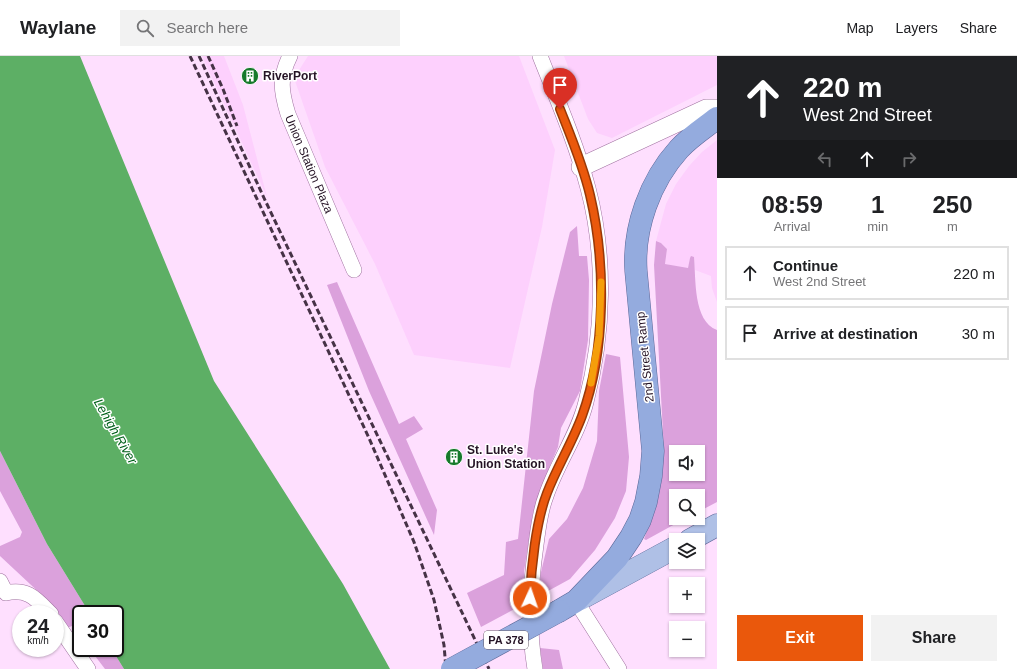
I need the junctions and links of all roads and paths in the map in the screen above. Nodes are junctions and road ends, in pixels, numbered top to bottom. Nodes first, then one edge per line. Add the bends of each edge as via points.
1 (290, 56) edge
2 (540, 56) edge
3 (717, 109) edge
4 (717, 118) edge
5 (581, 167) junction
6 (354, 270) dead end
7 (717, 525) edge
8 (703, 533) edge
9 (669, 552) edge
10 (2, 590) edge
11 (41, 605) edge
12 (567, 606) junction
13 (64, 634) edge
14 (88, 669) edge
15 (452, 669) edge
16 (535, 669) edge
17 (619, 669) edge

1 - 6 street, Union Station Plaza via 282,75 282,95
2 - 5 street
3 - 5 street via 706,109
4 - 12 highway, 2nd Street Ramp via 689,139 672,157 656,182 643,214 636,244 635,258 653,451 652,476 644,508 631,538 617,558
5 - 16 street via 591,202 598,248 601,281 599,336 586,403 574,436 546,494 538,530 530,615
7 - 8 main road
9 - 12 main road, PA 378
10 - 11 street via 26,592
12 - 15 highway, PA 378, bridge
12 - 17 street via 611,656
13 - 14 street

